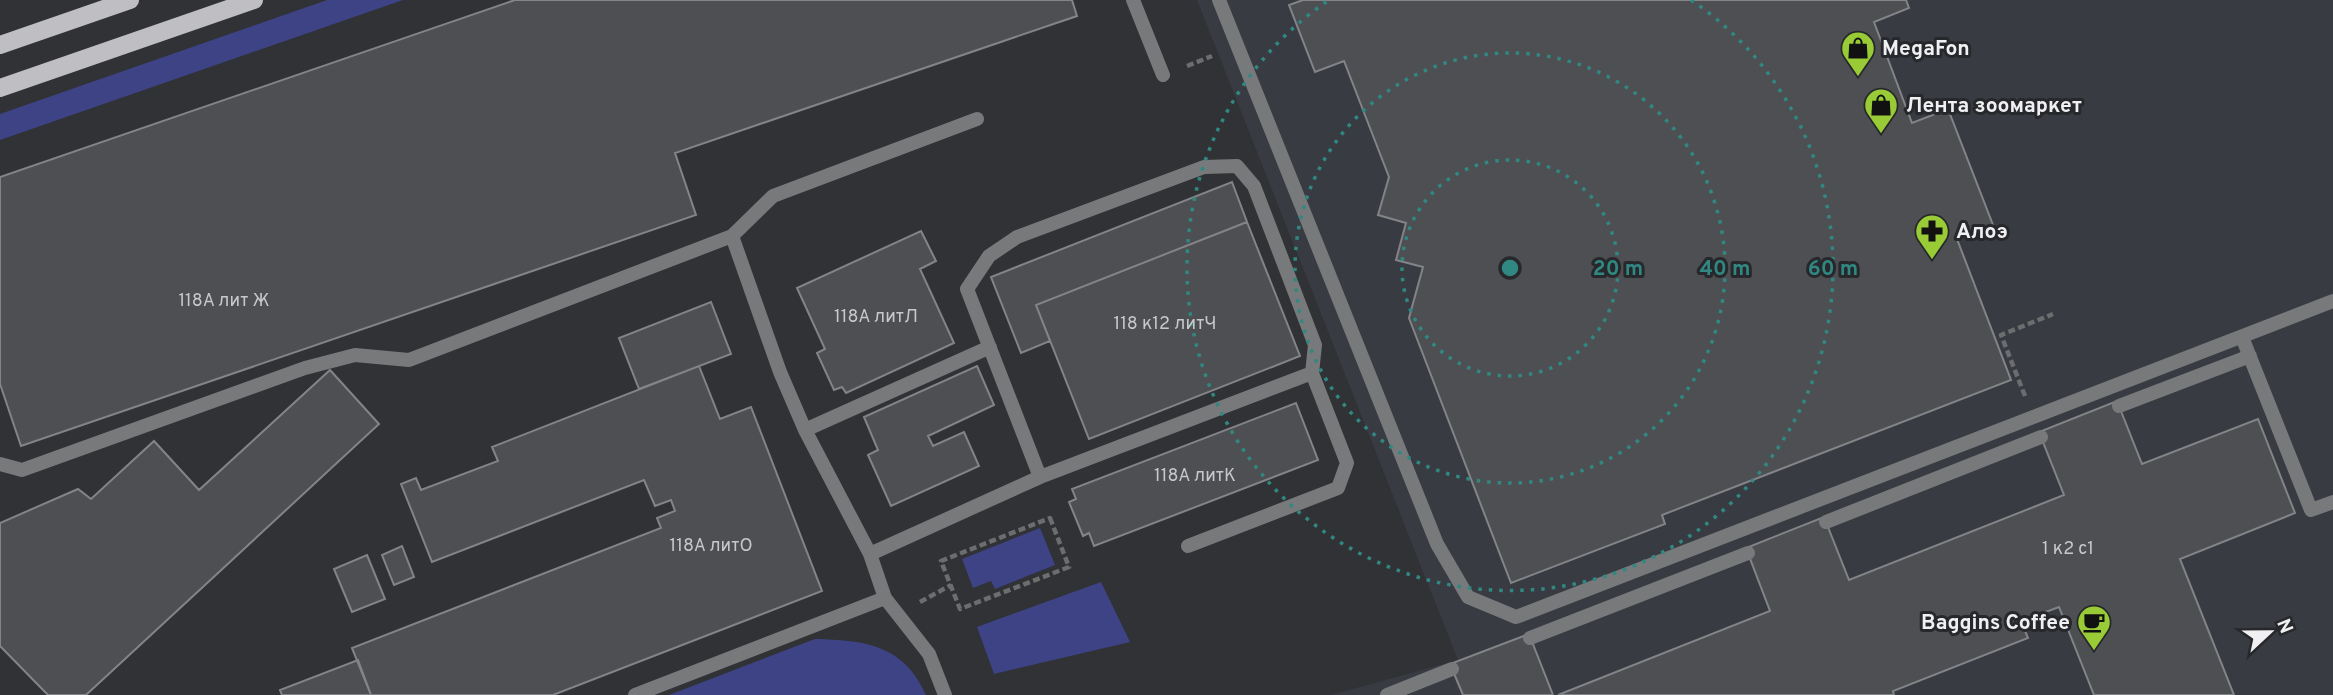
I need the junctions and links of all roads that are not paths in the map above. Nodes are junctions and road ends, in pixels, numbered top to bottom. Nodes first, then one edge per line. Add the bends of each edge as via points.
1 (130, 0) edge
2 (254, 0) edge
3 (1133, 0) edge
4 (1219, 0) edge
5 (0, 45) edge
6 (1163, 75) dead end
7 (0, 89) edge
8 (977, 119) dead end
9 (732, 236) junction
10 (2333, 301) edge
11 (2242, 337) junction
12 (990, 347) junction
13 (2250, 356) junction
14 (1312, 373) junction
15 (2119, 406) dead end
16 (805, 430) junction
17 (2041, 437) dead end
18 (0, 464) edge
19 (1040, 477) junction
20 (2333, 502) edge
21 (1826, 522) dead end
22 (1188, 546) dead end
23 (1748, 553) dead end
24 (870, 554) junction
25 (885, 598) junction
26 (1530, 638) dead end
27 (1452, 669) dead end
28 (635, 695) edge
29 (945, 695) edge
30 (1387, 695) edge

1 - 5 main road
2 - 7 main road
3 - 6 lane
4 - 11 lane via 1437,544 1468,597 1516,617
8 - 9 lane via 773,196
9 - 16 lane
9 - 18 lane via 409,360 355,355 305,368 22,470
10 - 11 lane
11 - 13 lane
12 - 14 lane via 967,289 989,256 1017,237 1204,167 1237,166 1254,186 1315,345
12 - 16 lane
12 - 19 lane
13 - 15 lane
13 - 20 lane via 2311,510
14 - 19 lane
14 - 22 lane via 1347,463 1338,488
16 - 24 lane
17 - 21 lane
19 - 24 lane
23 - 26 lane
24 - 25 lane
25 - 28 lane
25 - 29 lane via 929,654
27 - 30 lane

